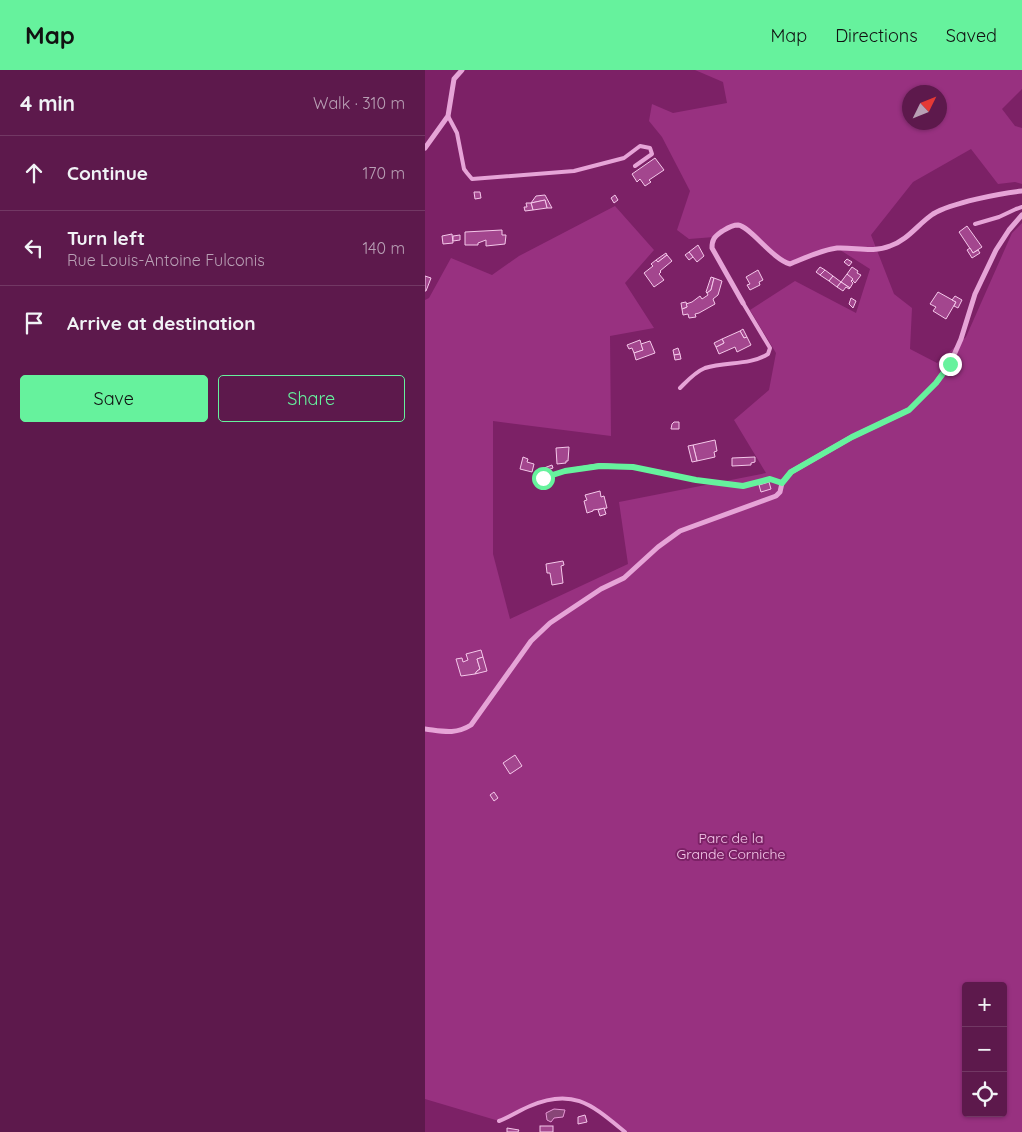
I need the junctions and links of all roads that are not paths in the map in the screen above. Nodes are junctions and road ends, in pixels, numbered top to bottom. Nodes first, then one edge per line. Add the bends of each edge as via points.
1 (462, 70) edge
2 (448, 116) junction
3 (425, 148) edge
4 (635, 166) dead end
5 (1022, 191) edge
6 (1022, 208) edge
7 (1022, 215) edge
8 (975, 224) dead end
9 (743, 303) joint
10 (680, 388) dead end
11 (543, 478) dead end
12 (782, 483) junction
13 (425, 730) edge
14 (499, 1121) dead end
15 (625, 1132) edge

1 - 2 street via 454,79
2 - 3 street
2 - 4 lane via 457,133 465,169 472,179 574,171 625,158 640,146 650,148 652,154
5 - 9 street via 943,209 890,247 872,250 837,248 790,264 775,257 745,228 738,225 728,227 714,238 712,248
6 - 8 lane
7 - 12 street via 996,250 975,294 950,364 936,383 909,410 852,437 791,472
9 - 10 lane via 769,348 768,354 759,360 706,368 692,375
11 - 12 lane via 600,466 633,467 743,486 770,479
12 - 13 street via 781,492 776,496 680,531 624,578 601,589 550,623 531,641 471,725 440,733
14 - 15 lane via 544,1100 564,1098 597,1108

